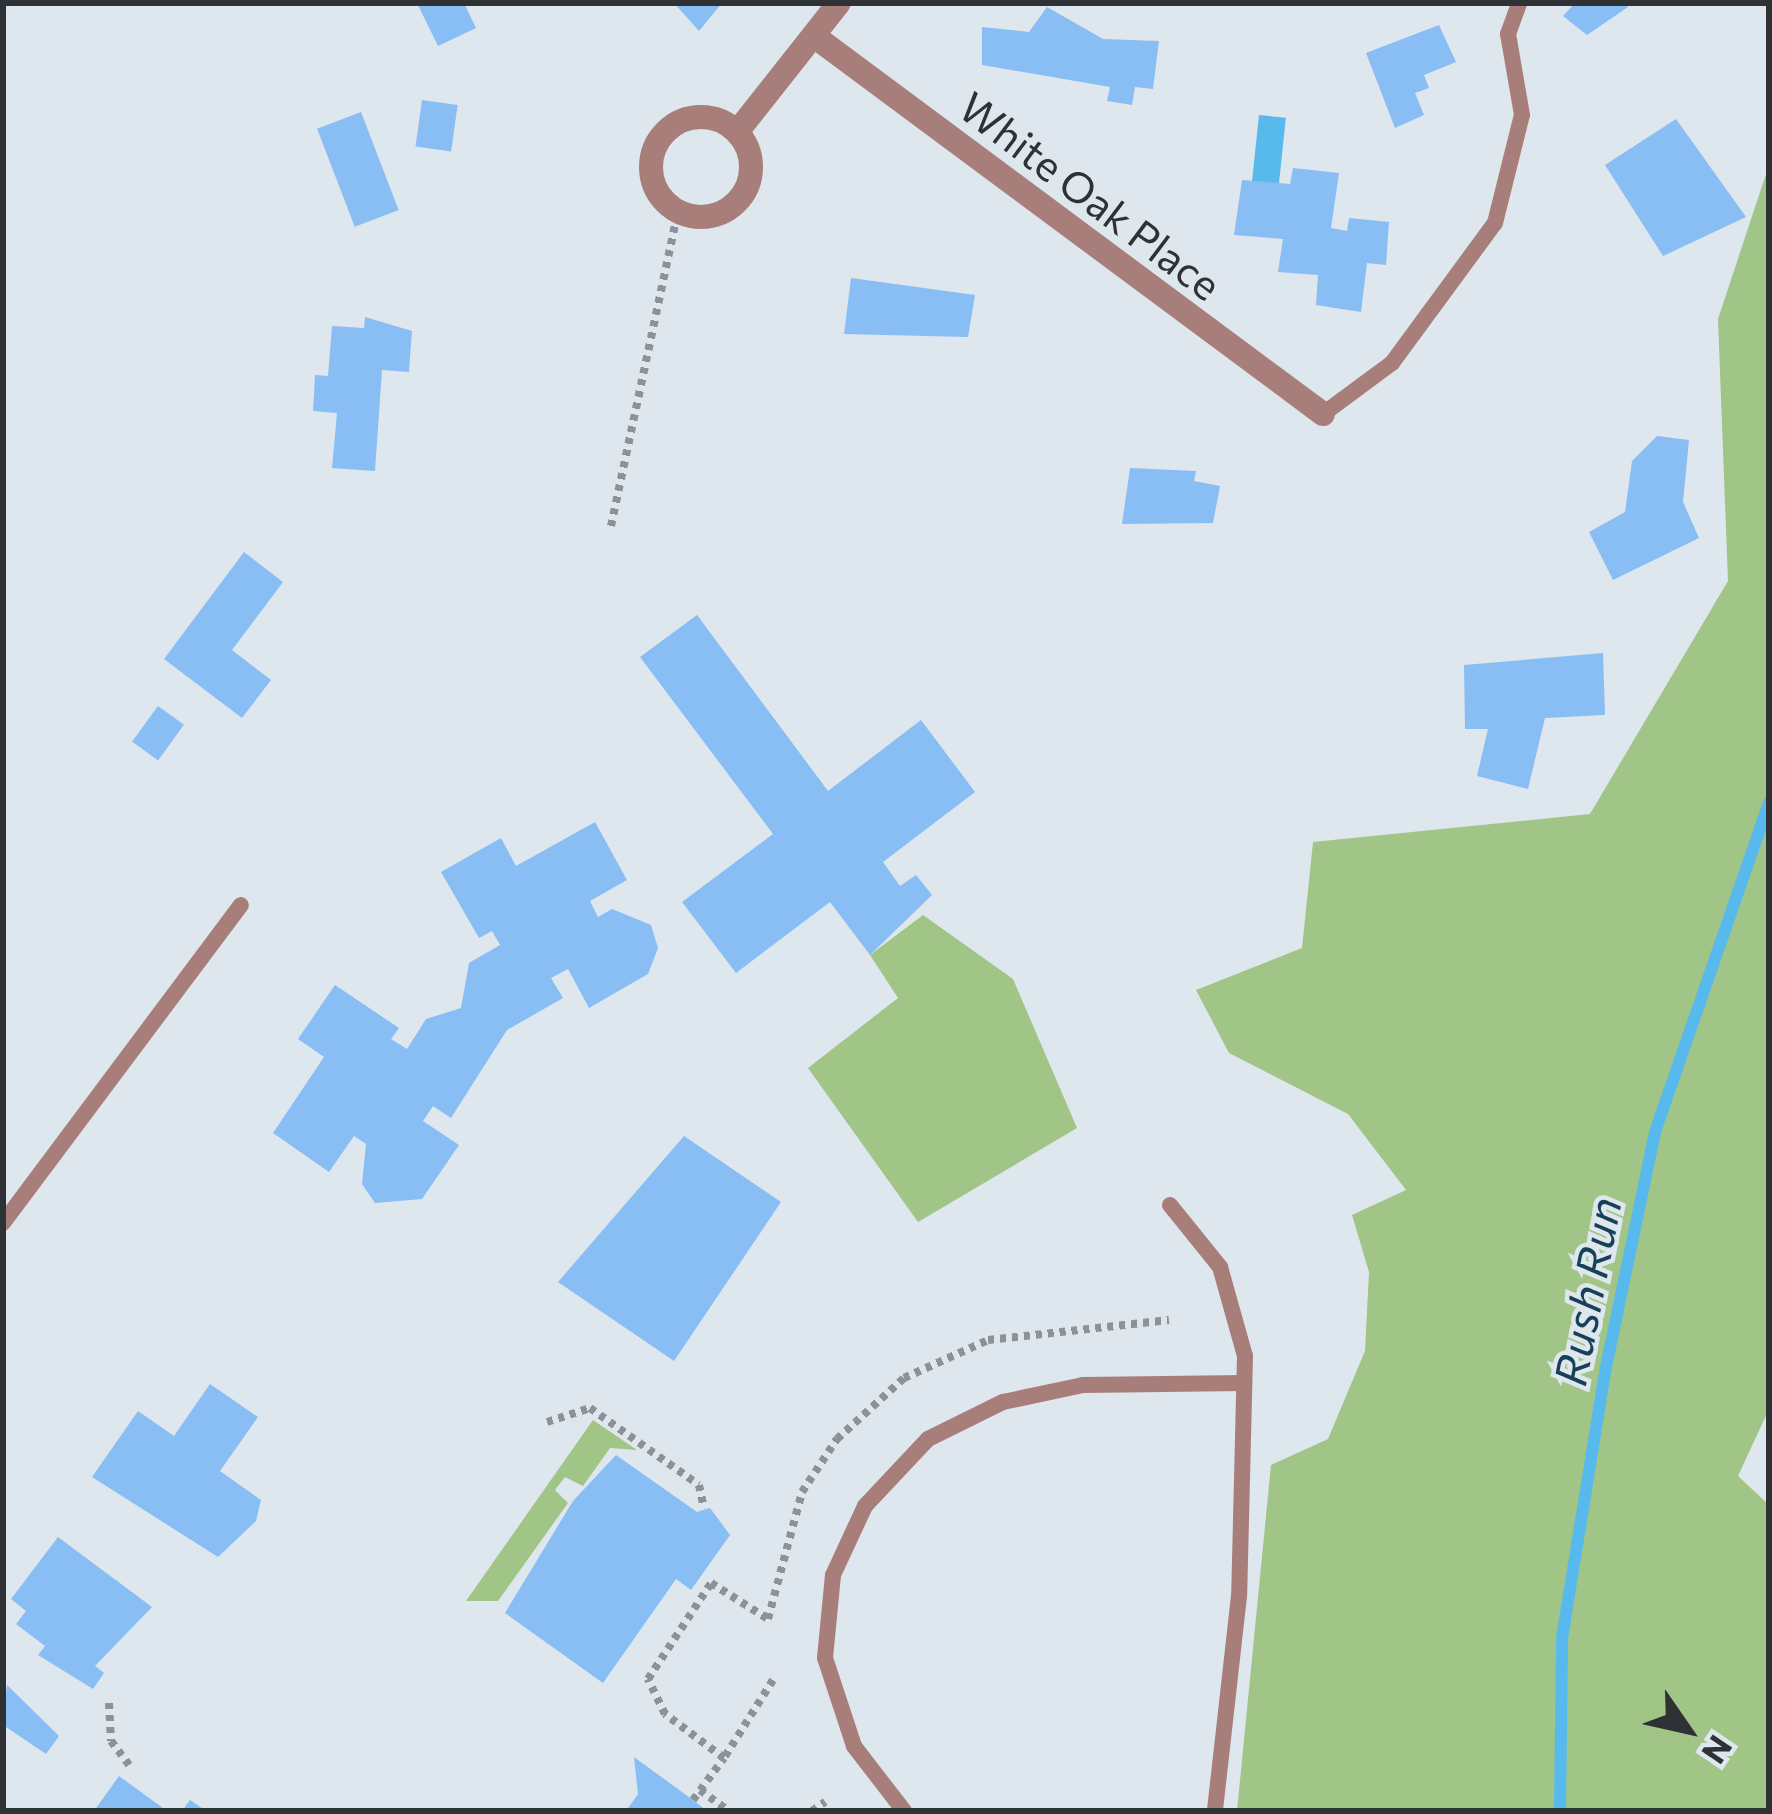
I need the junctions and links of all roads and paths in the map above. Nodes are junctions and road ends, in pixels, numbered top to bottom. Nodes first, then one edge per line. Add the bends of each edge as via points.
1 (839, 3) edge
2 (1519, 3) edge
3 (814, 36) junction
4 (737, 132) junction
5 (678, 212) junction
6 (1323, 414) joint
7 (611, 526) dead end
8 (242, 905) dead end
9 (1170, 1205) dead end
10 (3, 1223) edge
11 (1244, 1383) junction
12 (548, 1422) dead end
13 (704, 1508) dead end
14 (109, 1703) dead end
15 (724, 1758) dead end
16 (131, 1768) dead end
17 (700, 1790) junction
18 (693, 1800) dead end
19 (825, 1802) dead end
20 (729, 1811) edge
21 (812, 1811) edge
22 (904, 1811) edge
23 (1215, 1811) edge

1 - 3 street
2 - 6 lane via 1508,34 1522,116 1495,224 1392,363
3 - 4 street
3 - 6 street, White Oak Place
4 - 5 street via 750,158 739,200 711,216
4 - 5 street via 696,117 658,140 650,172
5 - 7 path
8 - 10 lane
9 - 11 lane via 1220,1267
11 - 22 lane via 1083,1385 1003,1402 928,1439 865,1506 833,1575 825,1658 854,1746
11 - 23 lane via 1239,1596
12 - 13 path via 590,1408 699,1485
14 - 16 path via 111,1741
15 - 17 path
17 - 18 path
17 - 20 path
19 - 21 path

